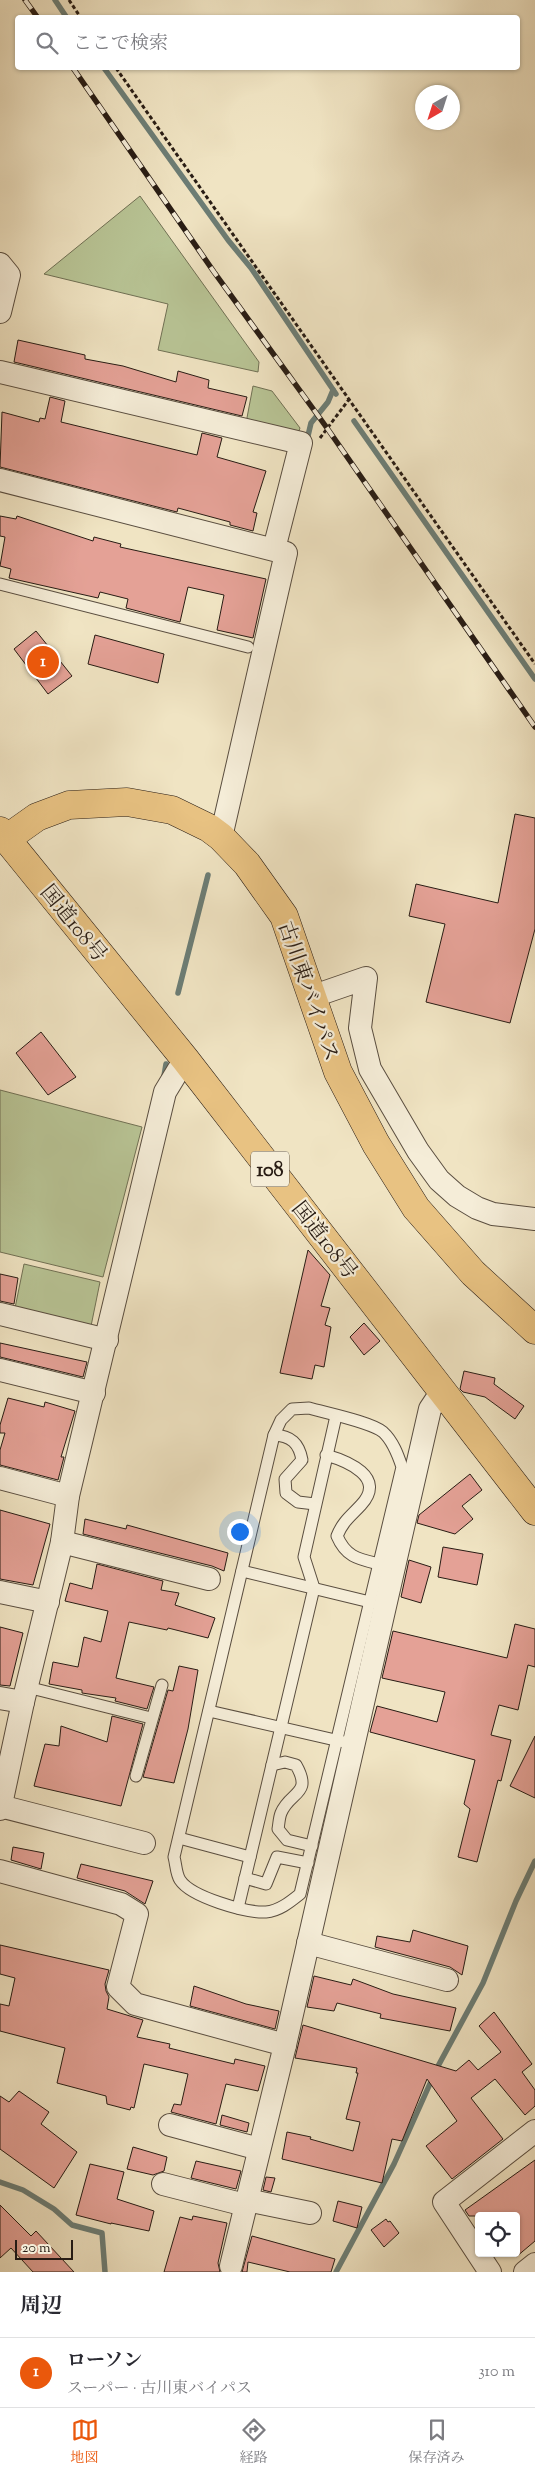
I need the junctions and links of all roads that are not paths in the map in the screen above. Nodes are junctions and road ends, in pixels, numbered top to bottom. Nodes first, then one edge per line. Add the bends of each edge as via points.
1 (0, 264) edge
2 (0, 312) edge
3 (0, 372) edge
4 (0, 480) edge
5 (274, 549) junction
6 (0, 584) edge
7 (248, 647) dead end
8 (3, 835) edge
9 (221, 837) junction
10 (311, 997) junction
11 (185, 1059) junction
12 (535, 1219) edge
13 (0, 1314) edge
14 (535, 1330) edge
15 (98, 1338) junction
16 (0, 1370) edge
17 (85, 1391) junction
18 (442, 1391) junction
19 (336, 1416) junction
20 (274, 1435) junction
21 (326, 1455) junction
22 (0, 1478) edge
23 (58, 1494) junction
24 (315, 1504) junction
25 (535, 1511) edge
26 (62, 1542) junction
27 (379, 1564) junction
28 (242, 1571) junction
29 (210, 1579) dead end
30 (314, 1588) junction
31 (0, 1592) edge
32 (39, 1601) junction
33 (370, 1602) junction
34 (162, 1685) dead end
35 (14, 1697) edge
36 (209, 1711) junction
37 (151, 1718) junction
38 (280, 1728) junction
39 (345, 1742) junction
40 (272, 1765) junction
41 (136, 1776) dead end
42 (0, 1808) edge
43 (179, 1838) junction
44 (144, 1843) dead end
45 (312, 1846) junction
46 (250, 1857) junction
47 (308, 1863) junction
48 (0, 1871) edge
49 (245, 1878) junction
50 (238, 1908) junction
51 (308, 1943) junction
52 (447, 1980) dead end
53 (285, 2045) junction
54 (170, 2125) dead end
55 (535, 2131) edge
56 (259, 2149) junction
57 (163, 2184) dead end
58 (246, 2202) junction
59 (310, 2213) dead end
60 (535, 2264) edge
61 (231, 2266) dead end
62 (490, 2272) edge
63 (525, 2272) edge

1 - 2 street via 9,275
3 - 5 street via 301,443
4 - 5 street
5 - 9 street via 286,553
6 - 7 lane
8 - 9 highway, 古川東バイパス / 108 via 70,804 127,802 172,810
8 - 11 highway, 国道108号 / 108
9 - 10 highway, 古川東バイパス / 108 via 248,864 284,916
10 - 12 street via 366,978 360,1028 370,1069 418,1151 439,1180 477,1208 493,1214
10 - 14 highway, 古川東バイパス / 108 via 338,1072 376,1144 416,1208 473,1273
11 - 15 street via 165,1092
11 - 18 highway, 国道108号 / 108
13 - 15 street
15 - 17 street
16 - 17 street
17 - 23 street
18 - 25 highway, 国道108号 / 108
18 - 39 street via 430,1409
19 - 20 lane via 309,1408 292,1409 281,1420
19 - 21 lane
19 - 27 lane via 383,1432 394,1447 402,1467
20 - 24 lane via 286,1435 295,1441 301,1452 302,1460 285,1479 286,1493 298,1502
20 - 28 lane
21 - 24 lane
21 - 27 lane via 347,1461 362,1471 369,1483 368,1494 342,1524 338,1536 342,1548 349,1554
22 - 23 street
23 - 26 street
24 - 30 lane via 304,1557
26 - 29 street
26 - 32 street
27 - 33 lane
28 - 30 lane
28 - 36 lane
30 - 33 lane
30 - 38 lane
31 - 32 street
32 - 35 street
33 - 39 lane
34 - 37 lane
35 - 37 lane
35 - 42 street
36 - 38 lane
36 - 43 lane
37 - 41 lane
38 - 39 lane
38 - 40 lane
39 - 45 lane
39 - 51 street
40 - 45 lane via 286,1762 296,1765 303,1785 280,1814 278,1829 287,1840
40 - 46 lane
42 - 44 street
43 - 46 lane
43 - 50 lane via 174,1857 179,1879 190,1891
45 - 47 lane
46 - 49 lane
47 - 49 lane via 277,1857 266,1884
47 - 50 lane via 300,1894 287,1905 266,1912
48 - 53 street via 122,1904 137,1914 118,1987 135,2004
49 - 50 lane
51 - 52 street
51 - 53 street
53 - 56 street
54 - 56 street
55 - 62 street via 444,2202
56 - 58 street
57 - 58 street
58 - 59 street
58 - 61 street
60 - 63 street

